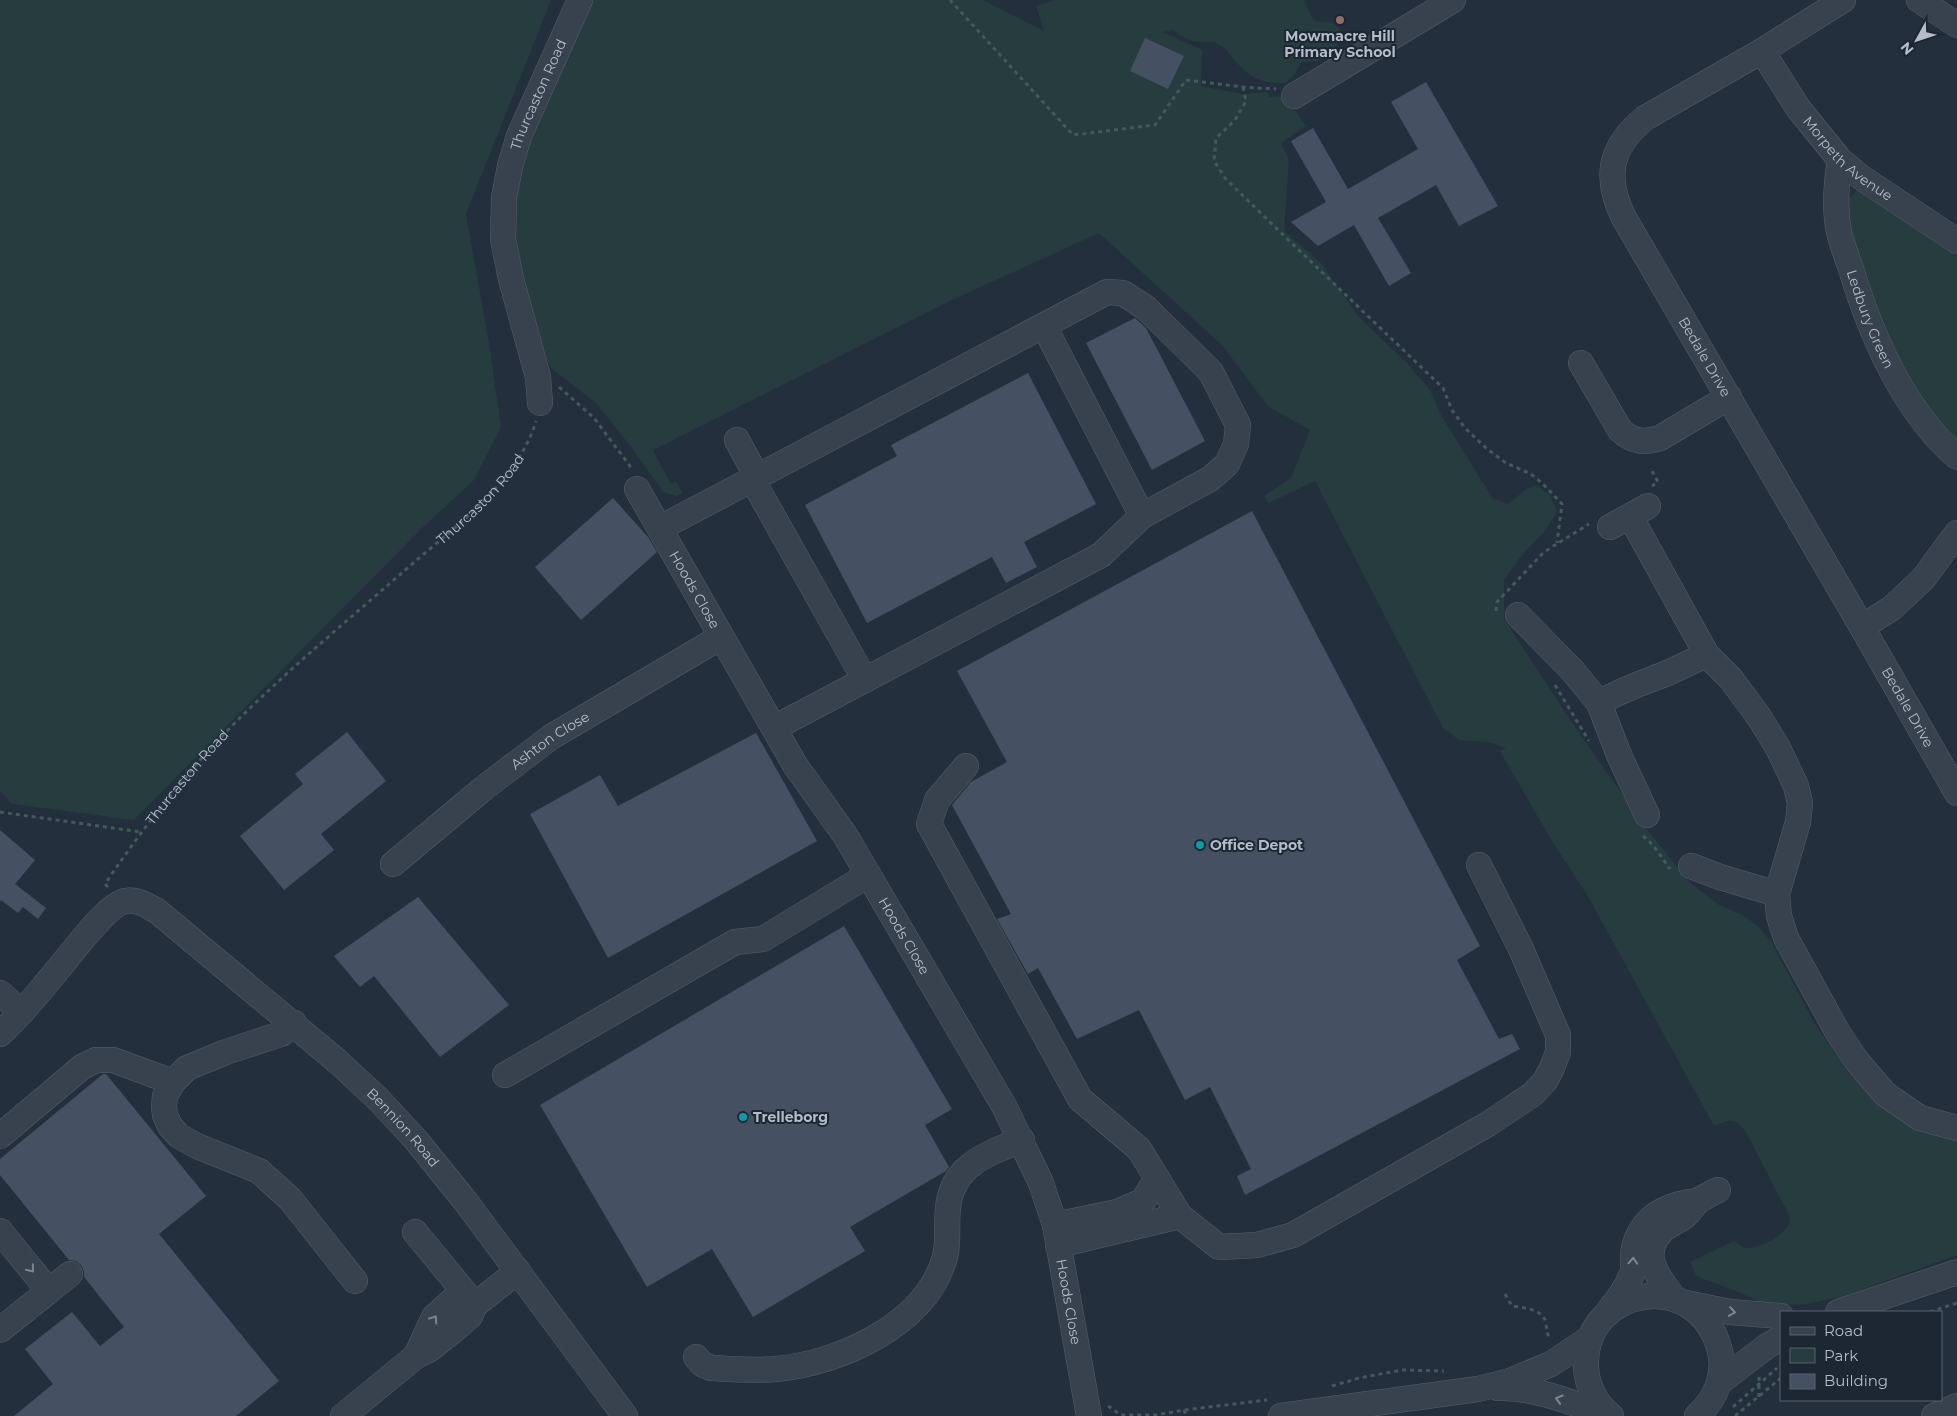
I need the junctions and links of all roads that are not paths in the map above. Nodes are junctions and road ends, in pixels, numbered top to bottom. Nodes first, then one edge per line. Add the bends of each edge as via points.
1 (580, 0) edge
2 (1452, 0) edge
3 (1843, 0) edge
4 (1920, 0) edge
5 (1957, 25) edge
6 (1762, 50) junction
7 (1294, 96) road end
8 (1840, 160) junction
9 (1957, 241) edge
10 (1044, 326) junction
11 (1582, 362) dead end
12 (1729, 397) junction
13 (540, 403) road end
14 (737, 440) dead end
15 (1957, 457) edge
16 (755, 478) junction
17 (637, 489) road end
18 (1142, 516) junction
19 (1629, 516) dead end
20 (660, 528) junction
21 (1957, 533) edge
22 (1518, 615) dead end
23 (1862, 627) junction
24 (721, 637) junction
25 (1707, 655) junction
26 (865, 680) junction
27 (1599, 703) junction
28 (774, 728) junction
29 (966, 766) dead end
30 (1957, 793) edge
31 (1647, 814) dead end
32 (394, 864) dead end
33 (1479, 865) dead end
34 (1691, 866) dead end
35 (868, 875) junction
36 (1777, 894) junction
37 (0, 993) edge
38 (22, 1012) junction
39 (294, 1023) junction
40 (0, 1034) edge
41 (505, 1075) dead end
42 (173, 1082) junction
43 (1957, 1128) edge
44 (0, 1136) edge
45 (1022, 1140) junction
46 (1157, 1178) junction
47 (1180, 1216) junction
48 (1055, 1228) junction
49 (0, 1231) edge
50 (415, 1232) dead end
51 (518, 1271) junction
52 (1957, 1272) edge
53 (70, 1274) dead end
54 (355, 1281) dead end
55 (49, 1291) junction
56 (469, 1298) junction
57 (1679, 1300) junction
58 (1841, 1311) edge
59 (1780, 1316) edge
60 (1597, 1328) junction
61 (0, 1330) edge
62 (1780, 1339) edge
63 (696, 1357) dead end
64 (1720, 1382) junction
65 (1478, 1389) junction
66 (1957, 1406) edge
67 (1279, 1408) edge
68 (1096, 1409) edge
69 (343, 1416) edge
70 (625, 1416) edge
71 (1605, 1416) edge
72 (1611, 1416) edge
73 (1699, 1416) edge
74 (1934, 1416) edge

1 - 13 street, Thurcaston Road via 519,136 504,198 503,239 538,378
2 - 7 street
3 - 6 street, Bedale Drive
4 - 5 street
6 - 8 street, Morpeth Avenue via 1798,108
6 - 12 street, Bedale Drive via 1645,118 1624,139 1612,171 1615,201
8 - 9 street, Morpeth Avenue
8 - 15 street, Ledbury Green via 1836,191 1839,232 1876,338 1916,411
10 - 16 street
10 - 18 street
10 - 18 street via 1108,292 1123,293 1146,308 1211,372 1238,425 1236,444 1227,464 1210,479
11 - 12 street via 1620,430 1629,438 1640,441 1660,438
12 - 23 street, Bedale Drive
14 - 16 street
16 - 20 street
16 - 26 street
17 - 20 street, Hoods Close
18 - 26 street via 1101,555
19 - 25 street
20 - 24 street, Hoods Close
21 - 23 street via 1923,579 1892,608
22 - 27 street
23 - 30 street, Bedale Drive
24 - 28 street, Hoods Close
24 - 32 street, Ashton Close via 551,737
25 - 27 street via 1617,692
25 - 36 street via 1731,679 1759,717 1796,786 1800,803 1798,822
26 - 28 street
27 - 31 street via 1619,756
28 - 35 street, Hoods Close
29 - 46 street via 937,800 929,824 1080,1100 1139,1148
33 - 47 street via 1521,949 1558,1035 1558,1052 1545,1081 1533,1094 1488,1124 1293,1235 1258,1245 1219,1247
34 - 36 street
35 - 41 street via 763,939 735,942
35 - 45 street, Hoods Close
36 - 43 street via 1786,938 1856,1060 1885,1094 1920,1118
37 - 38 street
38 - 39 street, Bennion Road via 90,929 124,901 139,901 157,911
38 - 40 street
39 - 42 street via 281,1034 187,1068
39 - 51 street, Bennion Road via 378,1099 416,1140
42 - 44 street via 113,1060 96,1060 82,1067
42 - 54 street via 164,1107 170,1126 179,1136 259,1171 290,1199
45 - 48 street, Hoods Close via 1041,1183
45 - 63 street via 983,1156 961,1174 952,1189 945,1257 934,1282 920,1301 884,1333 840,1354 793,1367 711,1368
46 - 47 street
46 - 48 street
47 - 48 street
48 - 68 street, Hoods Close
49 -> 55 street
50 - 56 street
51 - 56 street
51 - 70 street, Bennion Road
52 - 58 street
53 - 55 street
55 - 61 street
56 - 69 street via 470,1316
57 -> 59 street via 1730,1312
57 - 60 street via 1655,1295 1636,1298 1618,1305
60 -> 57 street via 1622,1294 1633,1272 1634,1249 1640,1229 1656,1215 1678,1203 1708,1195 1685,1216 1663,1229 1653,1242 1650,1256 1654,1268
57 - 64 street via 1703,1316 1716,1336 1722,1359
60 - 65 street via 1570,1353 1535,1371
60 - 72 street via 1586,1357 1587,1376 1593,1394
62 - 64 street
64 - 73 street via 1712,1400
65 - 67 street
71 -> 65 street via 1540,1393 1507,1388
66 - 74 street

